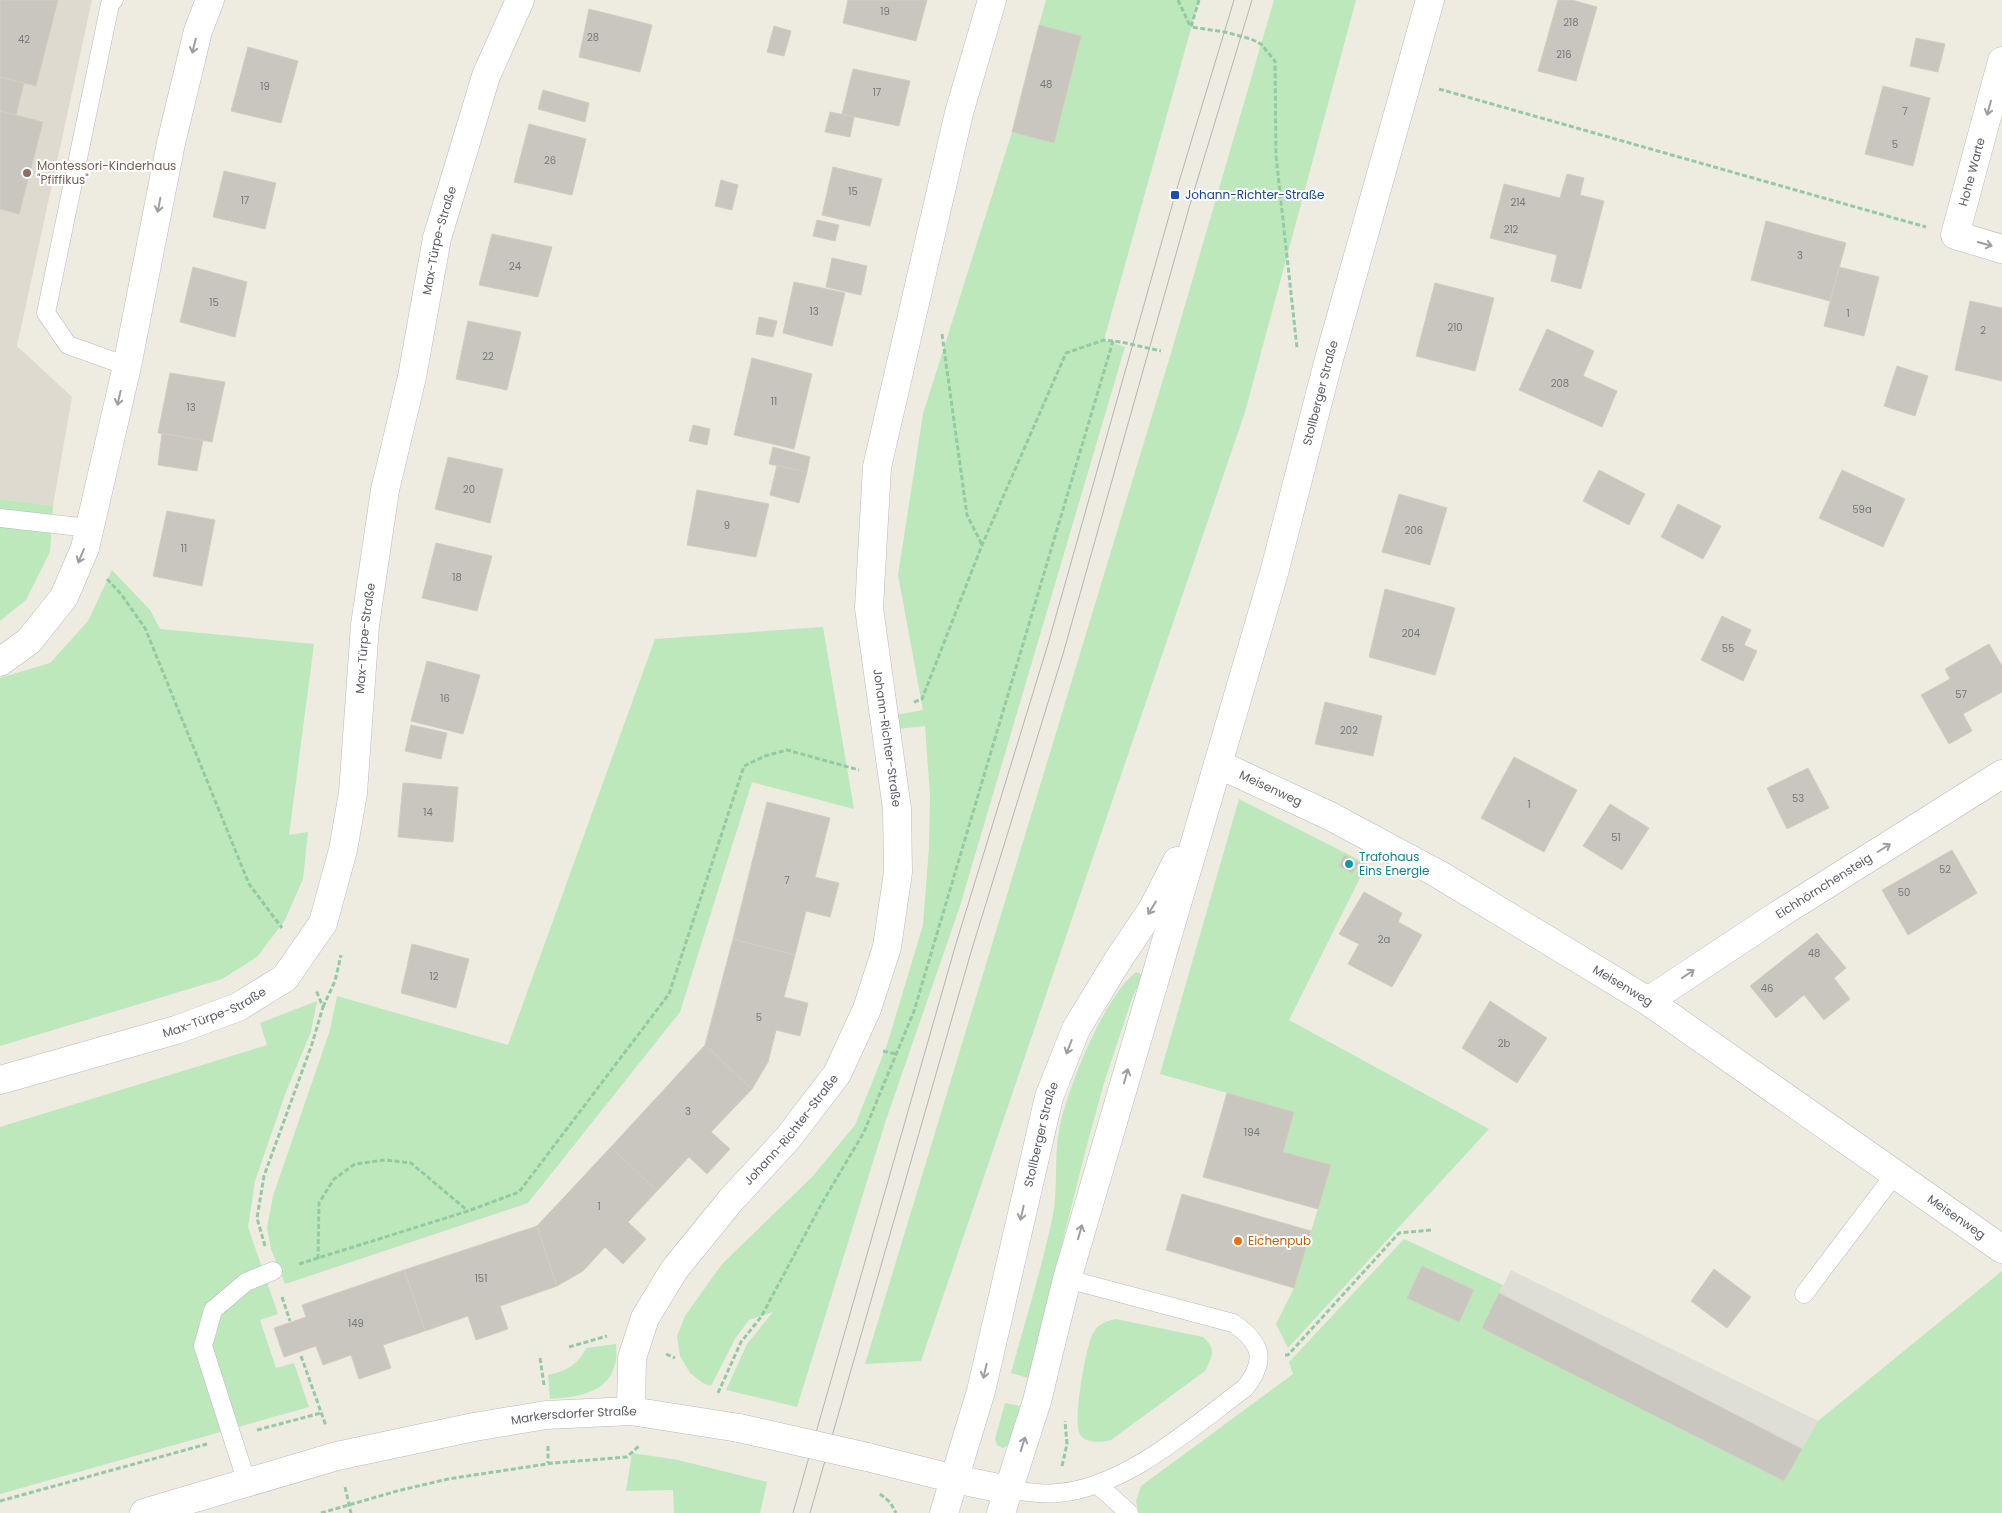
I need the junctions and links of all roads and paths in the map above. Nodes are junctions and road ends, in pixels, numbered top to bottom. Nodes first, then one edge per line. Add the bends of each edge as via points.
1 (114, 0) edge
2 (210, 0) edge
3 (520, 0) edge
4 (992, 0) edge
5 (1178, 0) edge
6 (1199, 0) edge
7 (1430, 0) edge
8 (1191, 27) junction
9 (2002, 61) edge
10 (1408, 81) junction
11 (1955, 235) junction
12 (2002, 249) edge
13 (916, 298) junction
14 (1113, 341) junction
15 (1161, 351) dead end
16 (1328, 359) junction
17 (127, 366) junction
18 (0, 518) edge
19 (87, 538) junction
20 (982, 546) junction
21 (0, 662) edge
22 (883, 711) junction
23 (2002, 774) edge
24 (1216, 775) junction
25 (893, 780) junction
26 (301, 954) junction
27 (1648, 1001) junction
28 (0, 1080) edge
29 (1895, 1174) junction
30 (468, 1211) junction
31 (257, 1218) dead end
32 (1431, 1230) dead end
33 (2002, 1249) edge
34 (318, 1259) junction
35 (274, 1272) joint
36 (1066, 1279) junction
37 (1804, 1294) dead end
38 (1260, 1359) junction
39 (717, 1396) dead end
40 (632, 1411) junction
41 (321, 1413) dead end
42 (232, 1437) junction
43 (642, 1444) dead end
44 (955, 1479) junction
45 (247, 1483) junction
46 (1098, 1485) junction
47 (0, 1502) edge
48 (1005, 1502) edge
49 (144, 1513) edge
50 (321, 1513) edge
51 (944, 1513) edge
52 (1129, 1513) edge

1 - 17 lane via 110,4 46,313 68,345
2 -> 17 street via 198,31 171,143
3 - 26 street, Max-Türpe-Straße via 486,76 437,238 412,378 385,490 366,624 353,793 344,844 323,923
4 - 13 street, Johann-Richter-Straße via 959,113
5 - 8 path
6 - 8 path
7 - 10 street, Stollberger Straße
8 - 16 path via 1251,39 1261,44 1275,61 1276,156 1297,348
9 -> 11 street, Hohe Warte
10 - 11 path
10 - 16 street, Stollberger Straße
11 -> 12 street
13 - 20 path via 939,309 967,516
13 - 22 street, Johann-Richter-Straße via 877,467 869,608
14 - 15 path
14 - 20 path via 1104,340 1066,352
14 - 39 path via 914,1011 864,1132 761,1317 740,1342
16 - 24 street, Stollberger Straße via 1274,573
17 -> 19 street
18 - 19 lane
19 -> 21 street via 64,596 29,641
19 - 26 path via 145,628 249,884
20 - 22 path via 922,699
22 - 25 street, Johann-Richter-Straße
27 -> 23 street, Eichhörnchensteig
24 - 27 street, Meisenweg via 1330,816 1440,875
36 -> 24 street, Stollberger Straße
24 -> 44 street, Stollberger Straße via 1153,908 1076,1029 1049,1097 981,1391
25 - 30 path via 787,750 744,766 669,994 519,1192
25 - 40 street, Johann-Richter-Straße via 898,872 887,947 867,1009 837,1074 788,1138 731,1200 674,1270 645,1318 632,1358
26 - 28 street, Max-Türpe-Straße via 285,978 238,1007 176,1030
26 - 31 path via 323,1007 264,1176
27 - 29 street, Meisenweg
29 - 33 street, Meisenweg
29 - 37 lane
30 - 34 path
30 - 34 path via 411,1163 385,1160 355,1164 334,1179 319,1203
32 - 38 path via 1399,1234 1288,1355
34 - 35 path
35 - 42 lane via 246,1282 213,1310 203,1346
36 - 38 lane via 1233,1323 1247,1333 1256,1345
48 -> 36 street, Stollberger Straße via 1036,1401
38 - 46 lane via 1256,1375 1245,1388 1142,1463
40 - 44 street, Markersdorfer Straße, bridge via 739,1428
40 - 45 street, Markersdorfer Straße via 546,1415 474,1427 337,1456
41 - 42 path
42 - 45 lane
42 - 47 path
43 - 50 path via 627,1457 553,1463 457,1477
44 - 48 street, Markersdorfer Straße
44 - 51 street, Stollberger Straße
45 - 49 street, Markersdorfer Straße
46 - 48 lane
46 - 52 lane

